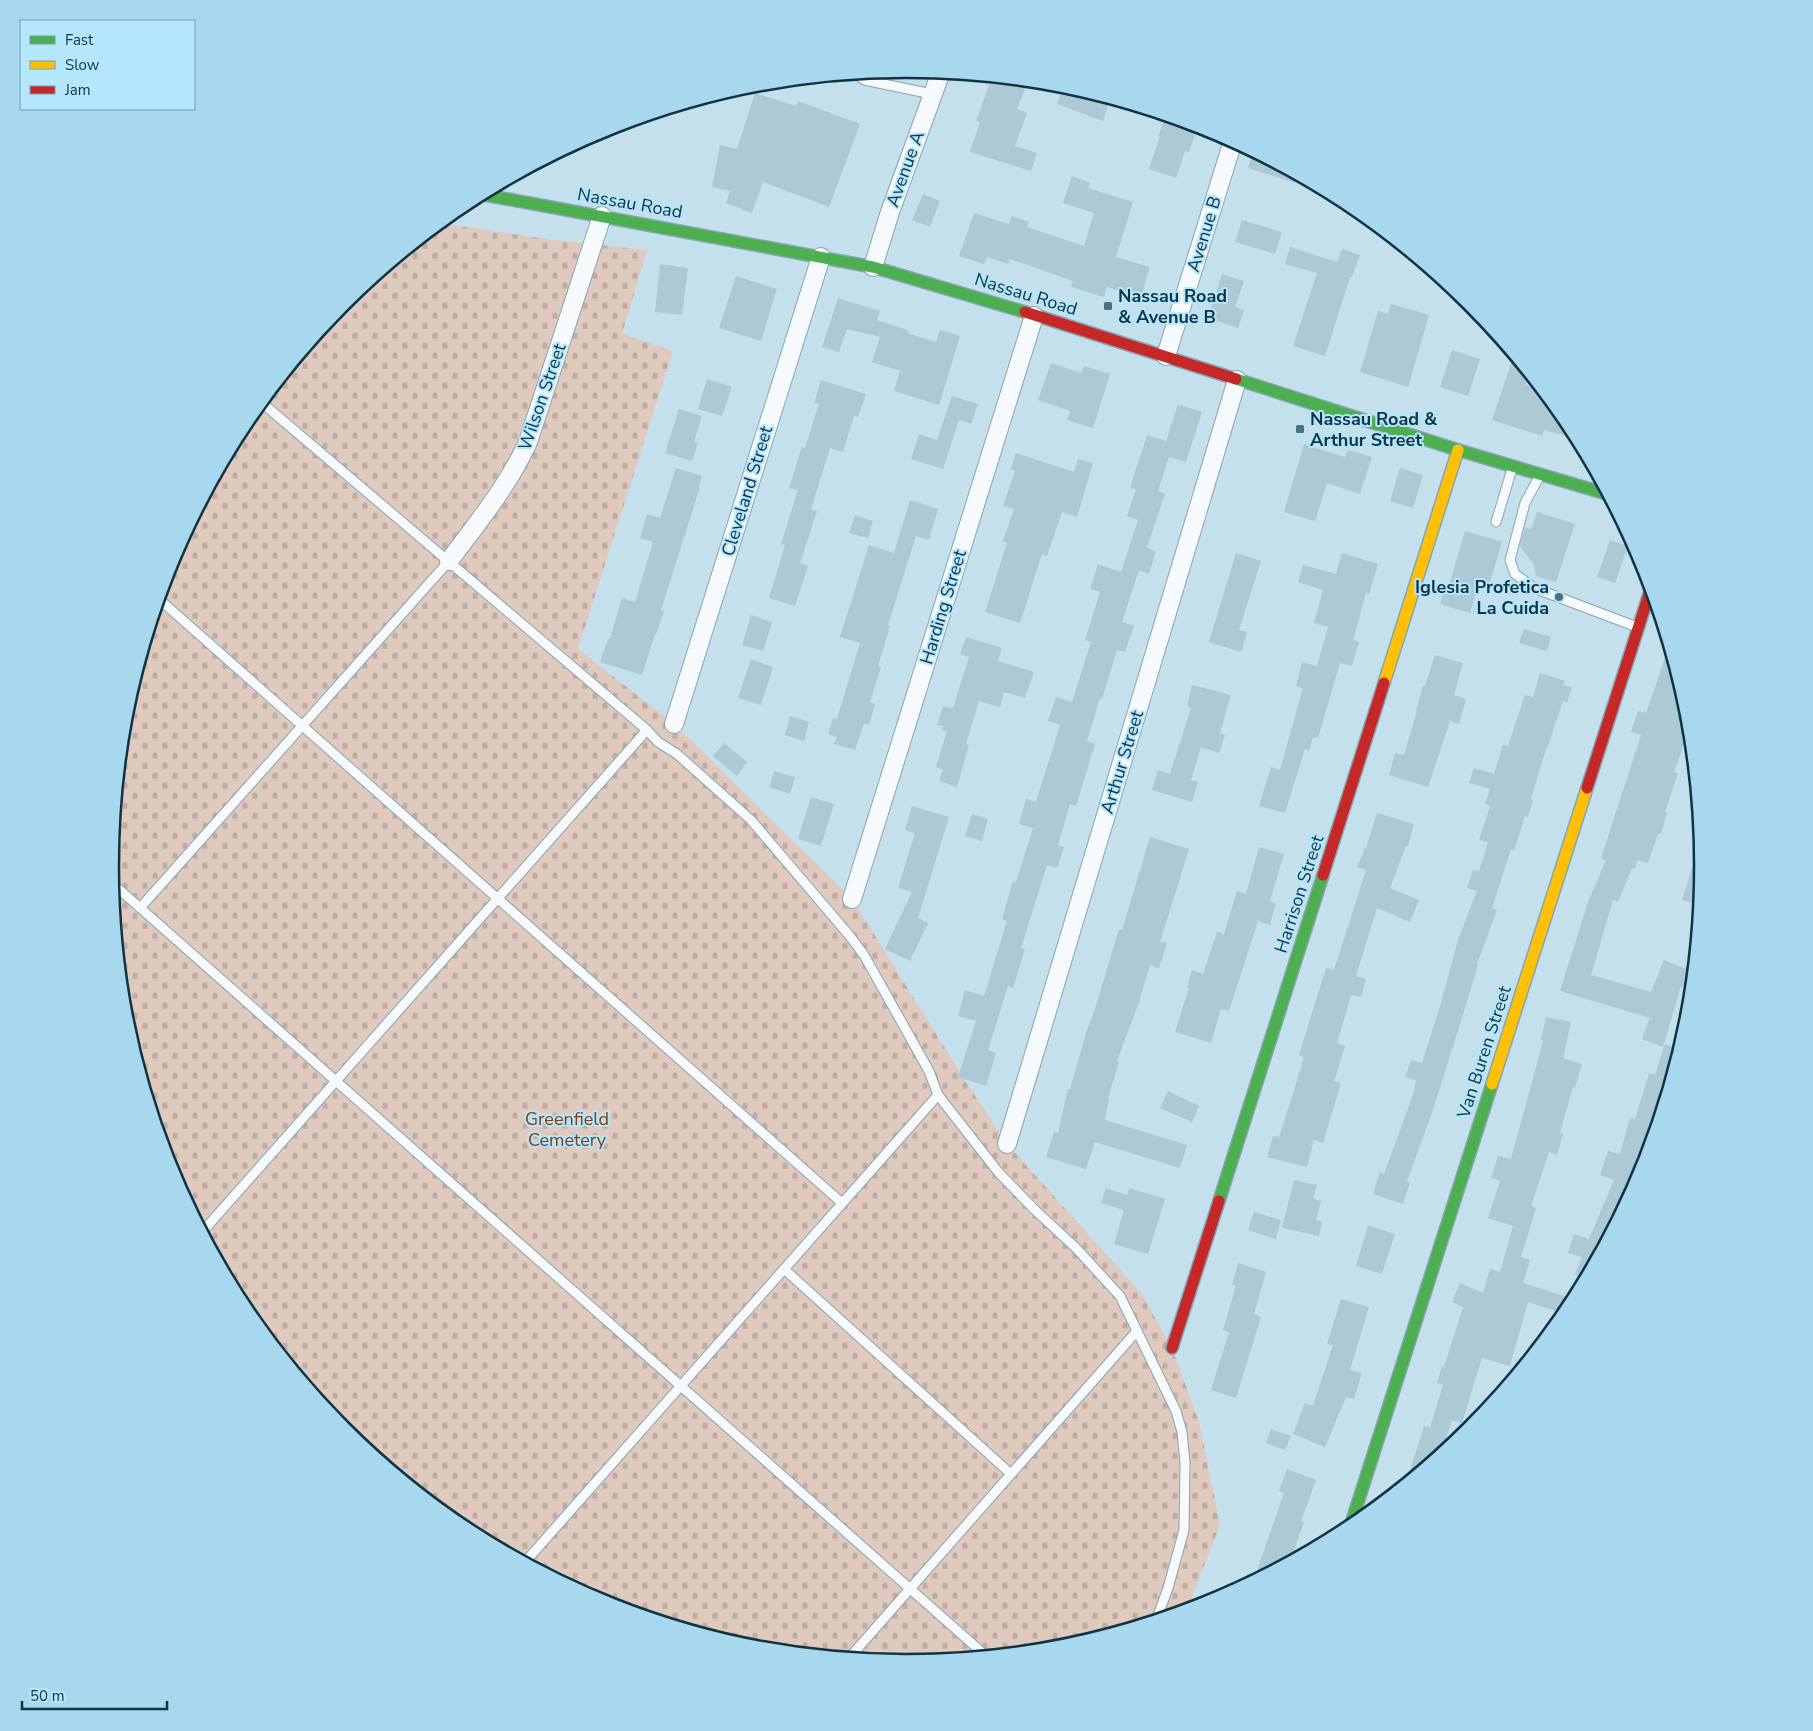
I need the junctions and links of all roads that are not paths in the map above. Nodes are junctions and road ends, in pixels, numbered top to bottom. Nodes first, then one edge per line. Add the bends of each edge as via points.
1 (862, 79) edge
2 (938, 79) edge
3 (932, 94) junction
4 (1231, 148) edge
5 (491, 196) edge
6 (602, 216) junction
7 (821, 257) junction
8 (873, 267) junction
9 (1034, 316) junction
10 (1166, 356) junction
11 (1237, 380) junction
12 (266, 407) edge
13 (1458, 450) junction
14 (1513, 466) junction
15 (1540, 474) junction
16 (1600, 492) edge
17 (1496, 522) dead end
18 (449, 561) junction
19 (1648, 598) edge
20 (163, 604) edge
21 (1638, 627) junction
22 (674, 724) dead end
23 (301, 726) junction
24 (647, 730) junction
25 (119, 889) edge
26 (497, 899) junction
27 (852, 899) dead end
28 (140, 908) junction
29 (336, 1081) junction
30 (938, 1095) junction
31 (1007, 1144) dead end
32 (842, 1203) junction
33 (207, 1227) edge
34 (784, 1269) junction
35 (1137, 1331) junction
36 (1172, 1348) dead end
37 (681, 1386) junction
38 (1011, 1474) junction
39 (1354, 1514) edge
40 (529, 1557) edge
41 (910, 1588) junction
42 (1159, 1612) edge
43 (980, 1650) edge
44 (854, 1652) edge

1 - 3 lane
2 - 3 street, Avenue A
3 - 8 street, Avenue A
4 - 10 street, Avenue B
5 - 6 street, Nassau Road
6 - 7 street, Nassau Road
6 - 18 street, Wilson Street via 518,465
7 - 8 street, Nassau Road
7 - 22 street, Cleveland Street
8 - 9 street, Nassau Road
9 - 10 street, Nassau Road
9 - 27 street, Harding Street
10 - 11 street, Nassau Road
11 - 13 street, Nassau Road
11 - 31 street, Arthur Street
12 - 18 lane
13 - 14 street, Nassau Road
13 - 36 street, Harrison Street
14 - 15 street, Nassau Road
14 - 17 lane
15 - 16 street, Nassau Road
15 - 21 lane via 1525,503 1510,560 1515,574 1534,588
18 - 23 lane
18 - 24 lane
19 - 21 street, Van Buren Street
20 - 23 lane
21 - 39 street, Van Buren Street
23 - 26 lane
23 - 28 lane
24 - 26 lane
24 - 30 lane via 750,820 850,935 924,1063
25 - 28 lane
26 - 29 lane
26 - 32 lane
28 - 29 lane
29 - 33 lane
29 - 37 lane
30 - 32 lane
30 - 35 lane via 999,1174 1076,1248 1120,1296
32 - 34 lane
34 - 37 lane
34 - 38 lane
35 - 38 lane
35 - 42 lane via 1176,1411 1185,1463 1184,1530
37 - 40 lane
37 - 41 lane
38 - 41 lane
41 - 43 lane
41 - 44 lane

